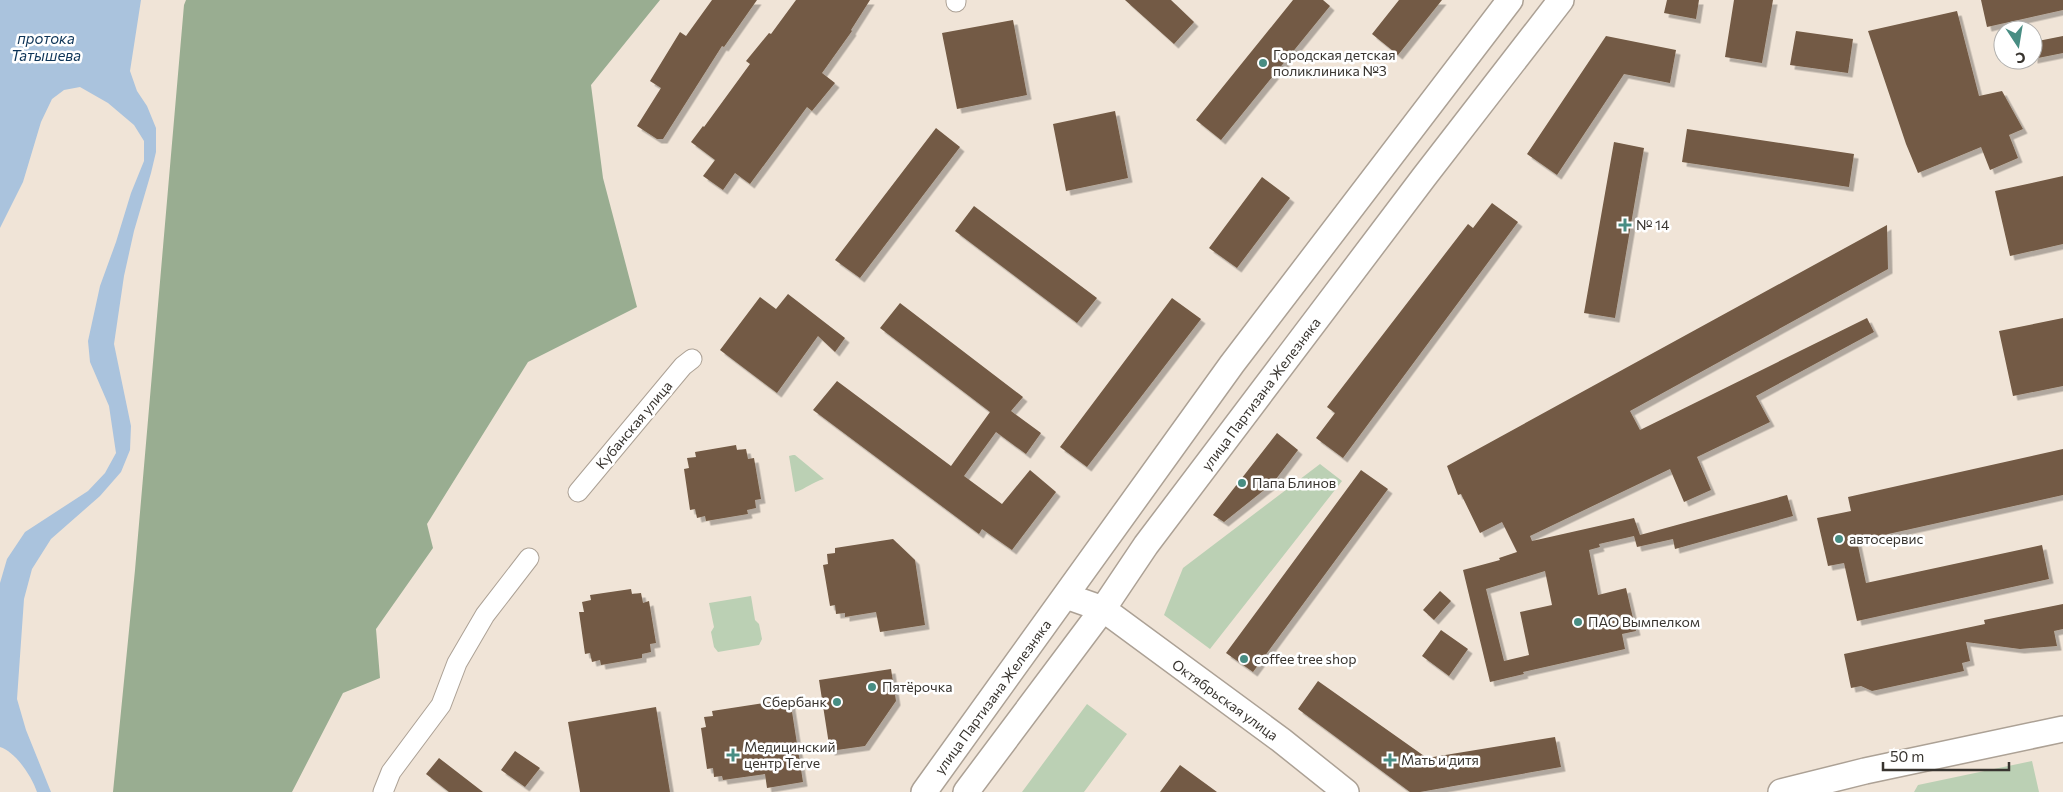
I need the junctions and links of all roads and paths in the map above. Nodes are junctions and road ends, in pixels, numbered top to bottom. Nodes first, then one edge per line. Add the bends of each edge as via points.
1 (1510, 0) edge
2 (1561, 0) edge
3 (692, 359) dead end
4 (578, 492) dead end
5 (529, 558) dead end
6 (1066, 596) junction
7 (1103, 609) junction
8 (2063, 729) edge
9 (382, 792) edge
10 (924, 792) edge
11 (966, 792) edge
12 (1346, 792) edge
13 (1781, 792) edge

1 - 6 main road, улица Партизана Железняка via 1232,364
2 - 7 main road, улица Партизана Железняка via 1146,545
3 - 4 street, Кубанская улица
5 - 9 street via 485,615 456,663 441,705 391,772
6 - 7 main road, Октябрьская улица
6 - 10 main road, улица Партизана Железняка
7 - 11 main road, улица Партизана Железняка
7 - 12 main road, Октябрьская улица
8 - 13 main road

